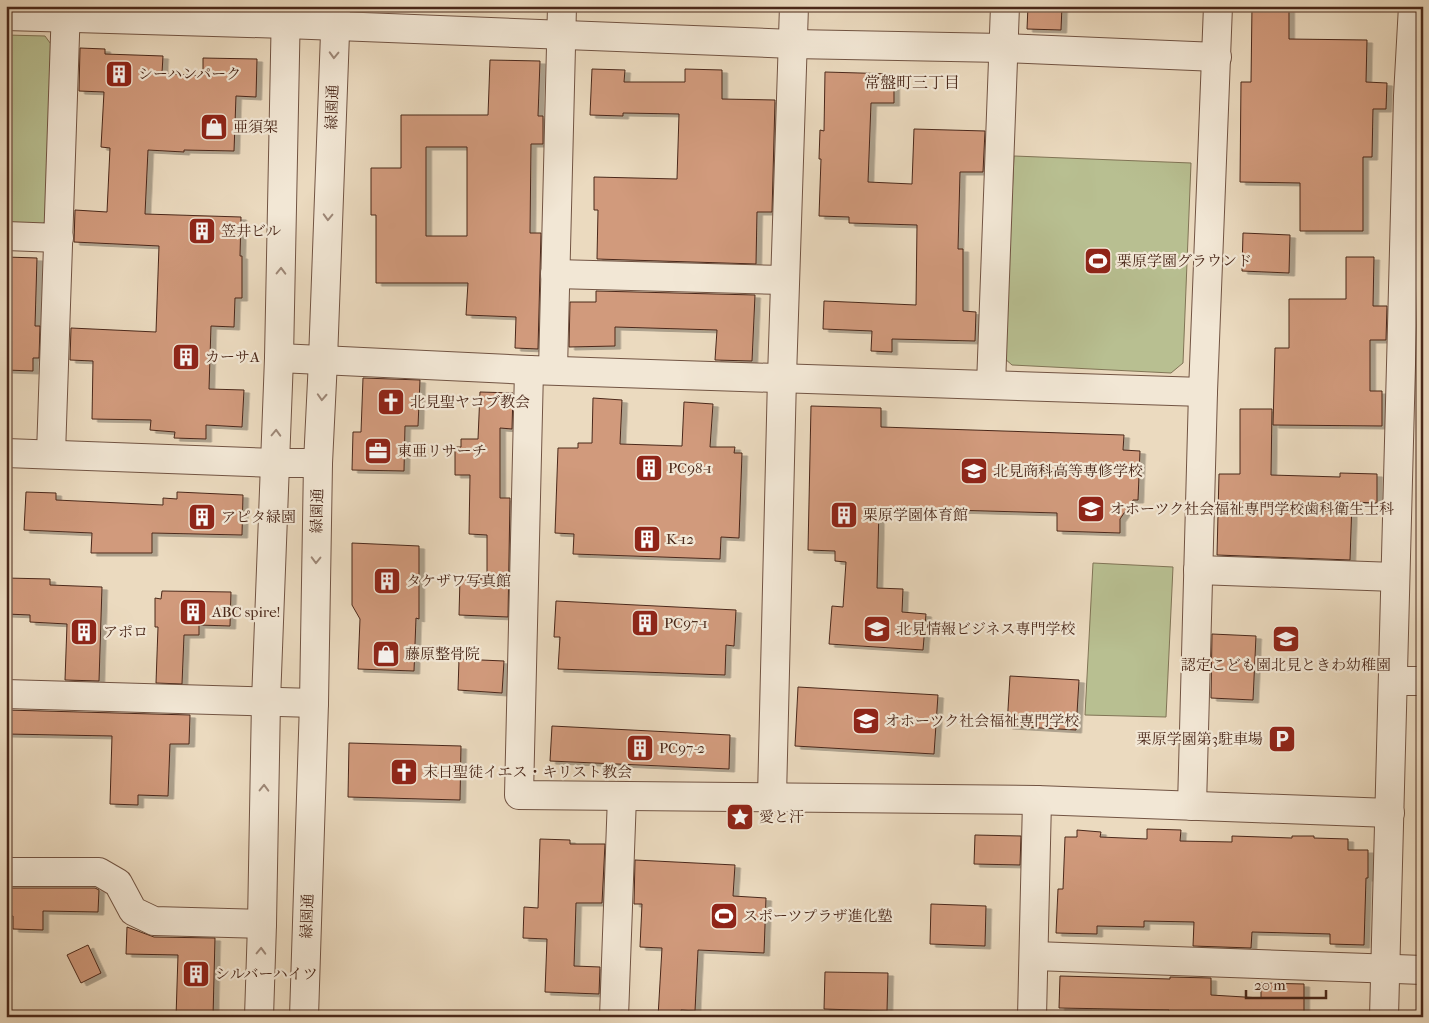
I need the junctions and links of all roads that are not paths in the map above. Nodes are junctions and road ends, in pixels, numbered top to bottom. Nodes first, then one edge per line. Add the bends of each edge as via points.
1 (562, 6) edge
2 (794, 6) edge
3 (1005, 6) edge
4 (1218, 6) edge
5 (1413, 6) edge
6 (66, 12) edge
7 (286, 15) edge
8 (6, 16) edge
9 (335, 17) edge
10 (561, 35) junction
11 (792, 44) junction
12 (1003, 48) junction
13 (1217, 56) junction
14 (6, 236) edge
15 (59, 238) junction
16 (555, 274) junction
17 (785, 280) junction
18 (279, 358) junction
19 (323, 360) junction
20 (541, 370) junction
21 (782, 378) junction
22 (991, 385) junction
23 (1203, 392) junction
24 (6, 453) edge
25 (51, 454) junction
26 (275, 463) junction
27 (318, 463) junction
28 (1198, 570) junction
29 (1394, 578) junction
30 (1392, 681) junction
31 (1423, 681) edge
32 (6, 694) edge
33 (266, 701) junction
34 (314, 703) junction
35 (622, 796) junction
36 (772, 797) junction
37 (1037, 800) junction
38 (1192, 806) junction
39 (1390, 813) junction
40 (6, 872) edge
41 (262, 924) junction
42 (1034, 956) junction
43 (1386, 969) junction
44 (1423, 970) edge
45 (258, 1017) edge
46 (304, 1017) edge
47 (614, 1017) edge
48 (1032, 1017) edge
49 (1384, 1017) edge

1 - 10 street
2 - 11 street
3 - 12 street
4 - 13 street
5 - 29 street
6 - 7 street
6 - 8 street
6 - 15 street
7 - 9 street
18 -> 7 street
9 - 10 street
9 -> 19 street, 緑園通
10 - 11 street
10 - 16 street
11 - 12 street
11 - 17 street
12 - 13 street
12 - 22 street
13 - 23 street
14 - 15 street
15 - 25 street
16 - 17 street
16 - 20 street
17 - 21 street
18 - 19 street
26 -> 18 street
19 - 20 street
19 -> 27 street, 緑園通
20 - 21 street
20 - 35 street via 519,795
21 - 22 street
21 - 36 street
22 - 23 street
23 - 28 street
24 - 25 street
25 - 26 street
26 - 27 street
26 - 33 street
27 -> 34 street, 緑園通
28 - 29 street
28 - 38 street
29 - 30 street
30 - 31 street
30 - 39 street
32 - 33 street
33 - 34 street
41 -> 33 street
34 - 46 street, 緑園通
35 - 36 street
35 - 47 street
36 - 37 street
37 - 38 street
37 - 42 street
38 - 39 street
39 - 43 street
40 - 41 street via 100,872 118,883 133,911 154,921
45 -> 41 street
42 - 43 street
42 - 48 street
43 - 44 street
43 - 49 street

